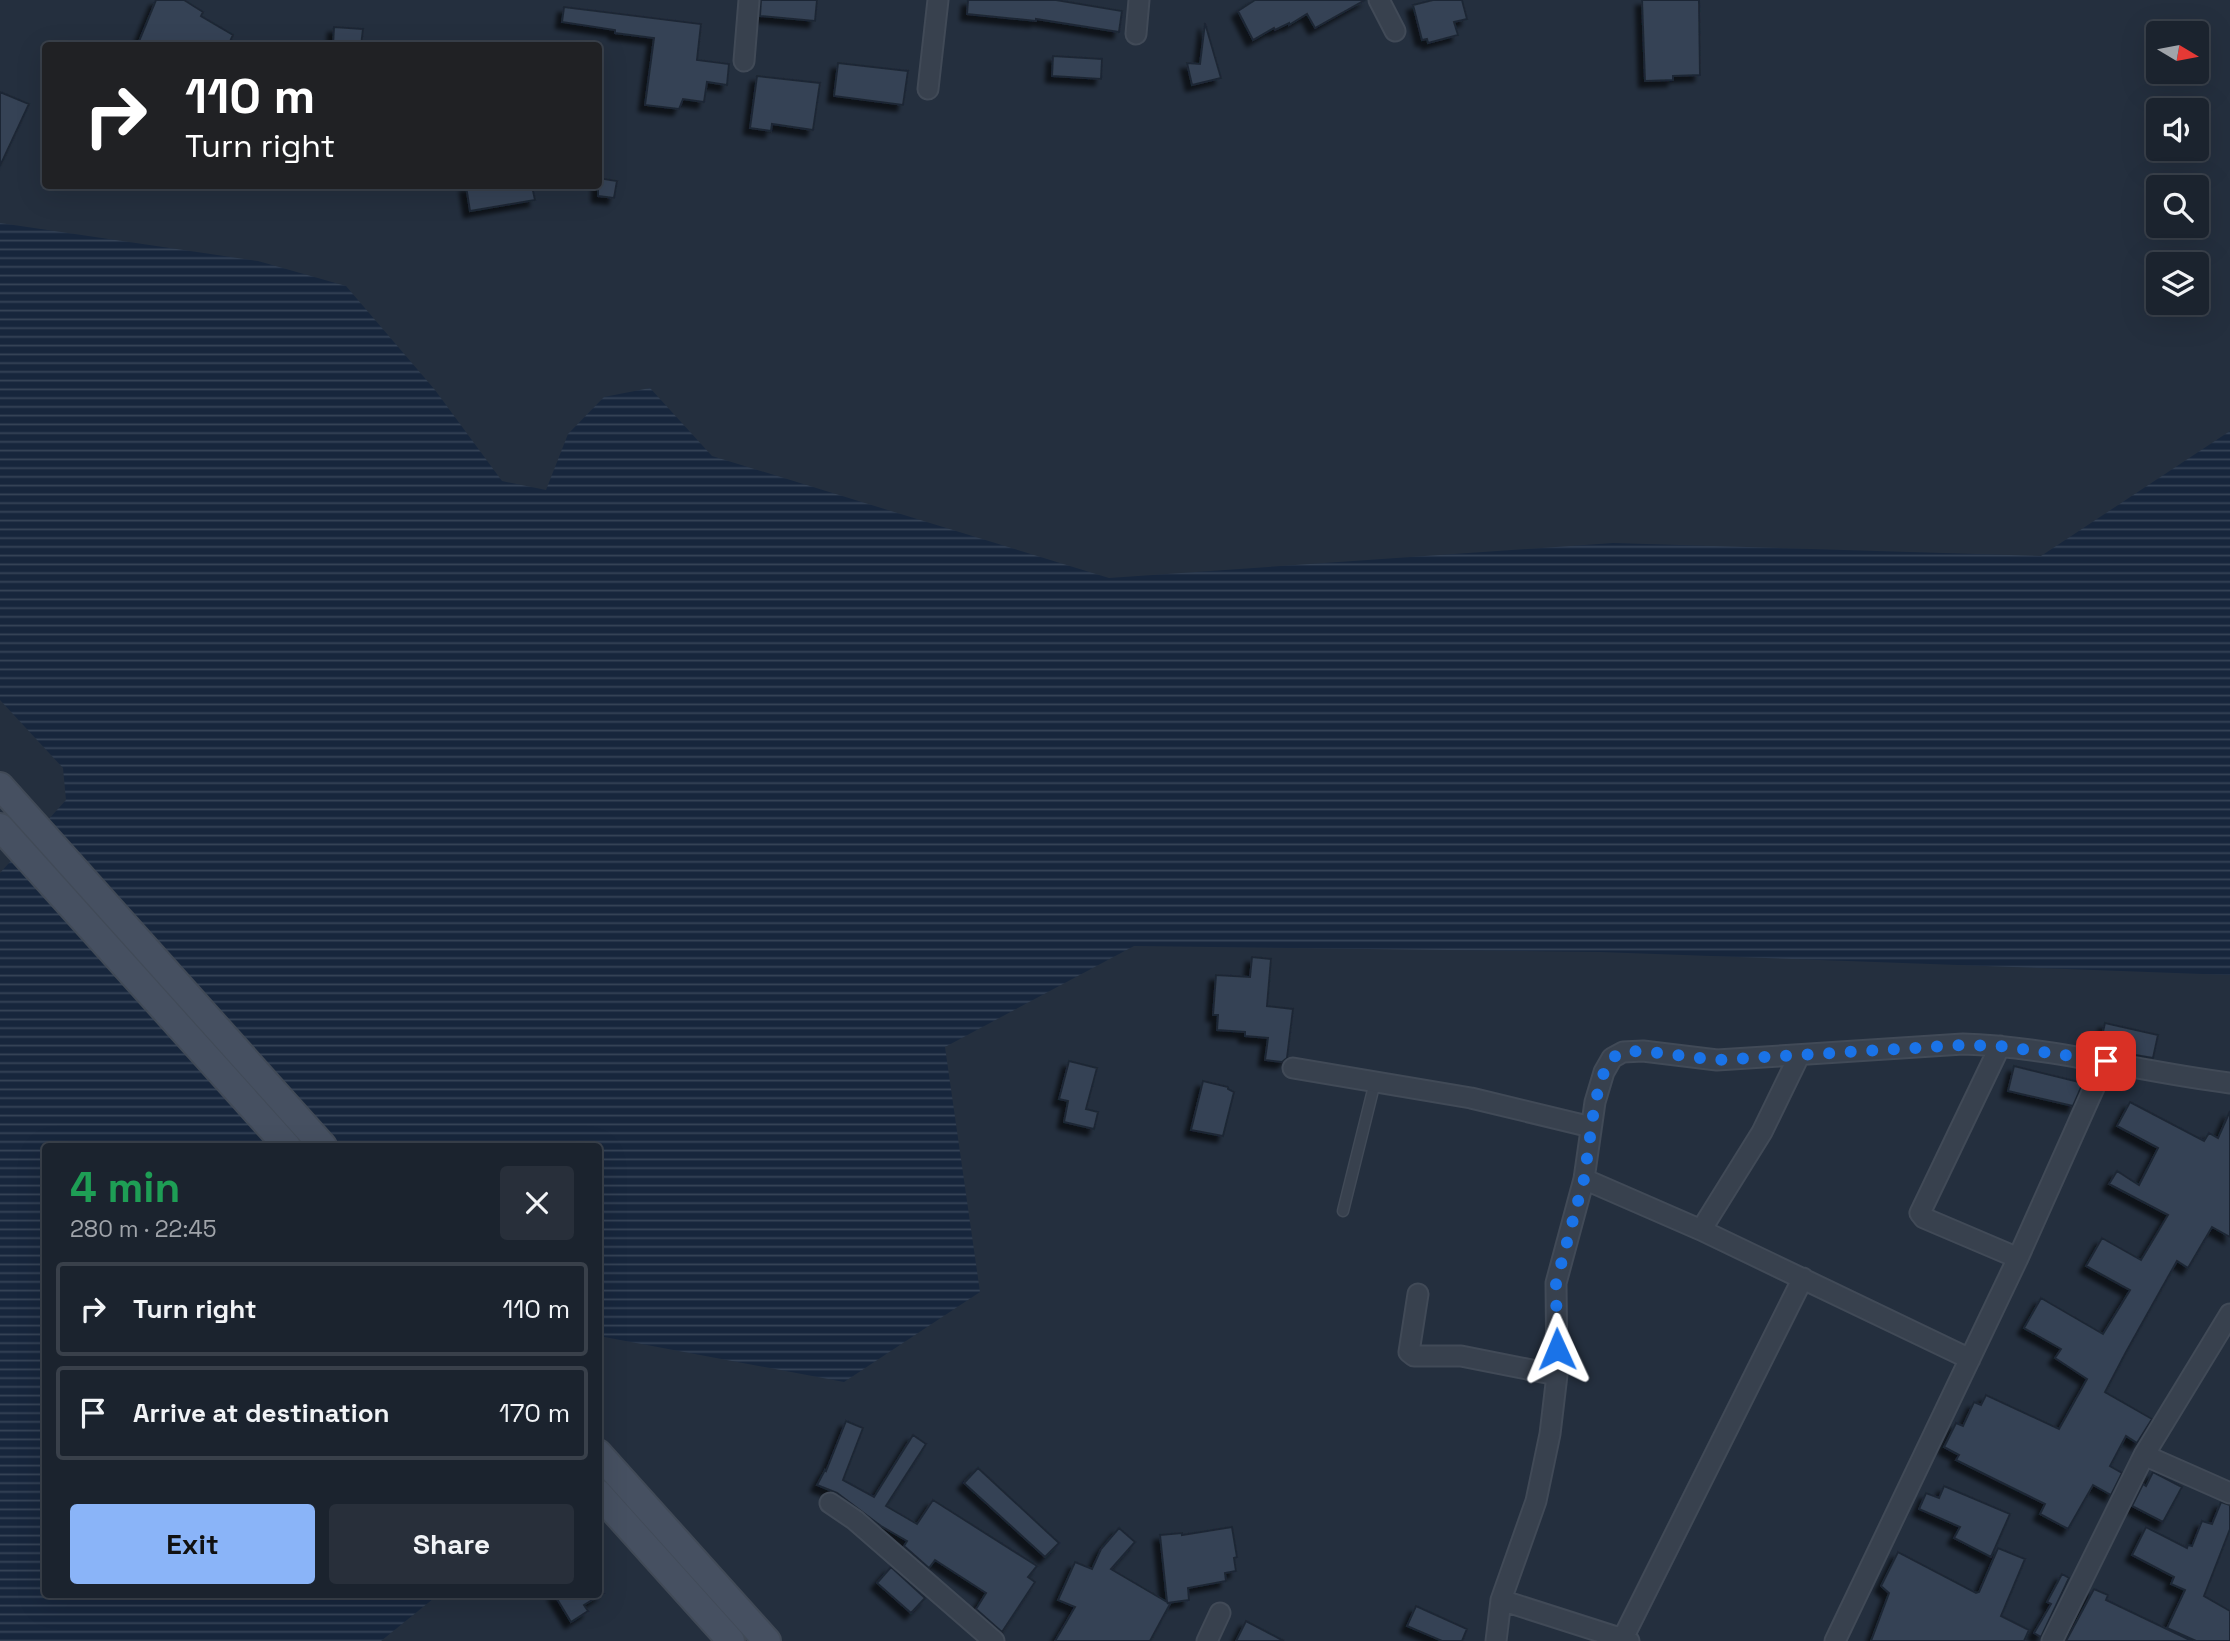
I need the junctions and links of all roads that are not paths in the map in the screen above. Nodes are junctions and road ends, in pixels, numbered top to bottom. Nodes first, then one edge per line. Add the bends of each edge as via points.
1 (749, 0) edge
2 (938, 0) edge
3 (1139, 0) edge
4 (1379, 0) edge
5 (1395, 31) dead end
6 (1136, 34) dead end
7 (744, 61) dead end
8 (928, 89) dead end
9 (0, 786) edge
10 (0, 827) edge
11 (2000, 1046) junction
12 (1800, 1056) junction
13 (2106, 1061) junction
14 (1293, 1068) dead end
15 (1375, 1082) junction
16 (2230, 1083) edge
17 (1591, 1127) junction
18 (284, 1143) edge
19 (320, 1143) edge
20 (1584, 1179) junction
21 (1343, 1211) dead end
22 (1701, 1230) junction
23 (2018, 1258) junction
24 (1803, 1278) junction
25 (1418, 1294) dead end
26 (2230, 1314) edge
27 (1970, 1359) junction
28 (1557, 1375) junction
29 (2144, 1455) junction
30 (602, 1457) edge
31 (2230, 1493) edge
32 (602, 1497) edge
33 (830, 1503) dead end
34 (1501, 1600) junction
35 (1220, 1613) dead end
36 (1626, 1639) edge
37 (731, 1641) edge
38 (767, 1641) edge
39 (994, 1641) edge
40 (1207, 1641) edge
41 (1496, 1641) edge
42 (1835, 1641) edge
43 (2052, 1641) edge

1 - 7 street
2 - 8 street
3 - 6 street
4 - 5 street
9 - 19 main road
10 - 18 main road
11 - 12 street
11 - 13 street
11 - 23 street via 1920,1213
12 - 17 street via 1717,1060 1623,1052 1612,1058 1604,1072
12 - 22 street via 1762,1132
13 - 16 street
13 - 23 street
14 - 15 street
15 - 17 street via 1471,1098
15 - 21 lane
17 - 20 street
20 - 22 street
20 - 28 street via 1556,1283
22 - 24 street
23 - 27 street
24 - 27 street
24 - 36 street
25 - 28 street via 1409,1352 1414,1356 1461,1356
26 - 29 street
27 - 42 street
28 - 34 street via 1536,1501
29 - 31 street
29 - 43 street
30 - 38 main road
32 - 37 main road
33 - 39 street
34 - 36 street
34 - 41 street
35 - 40 street

